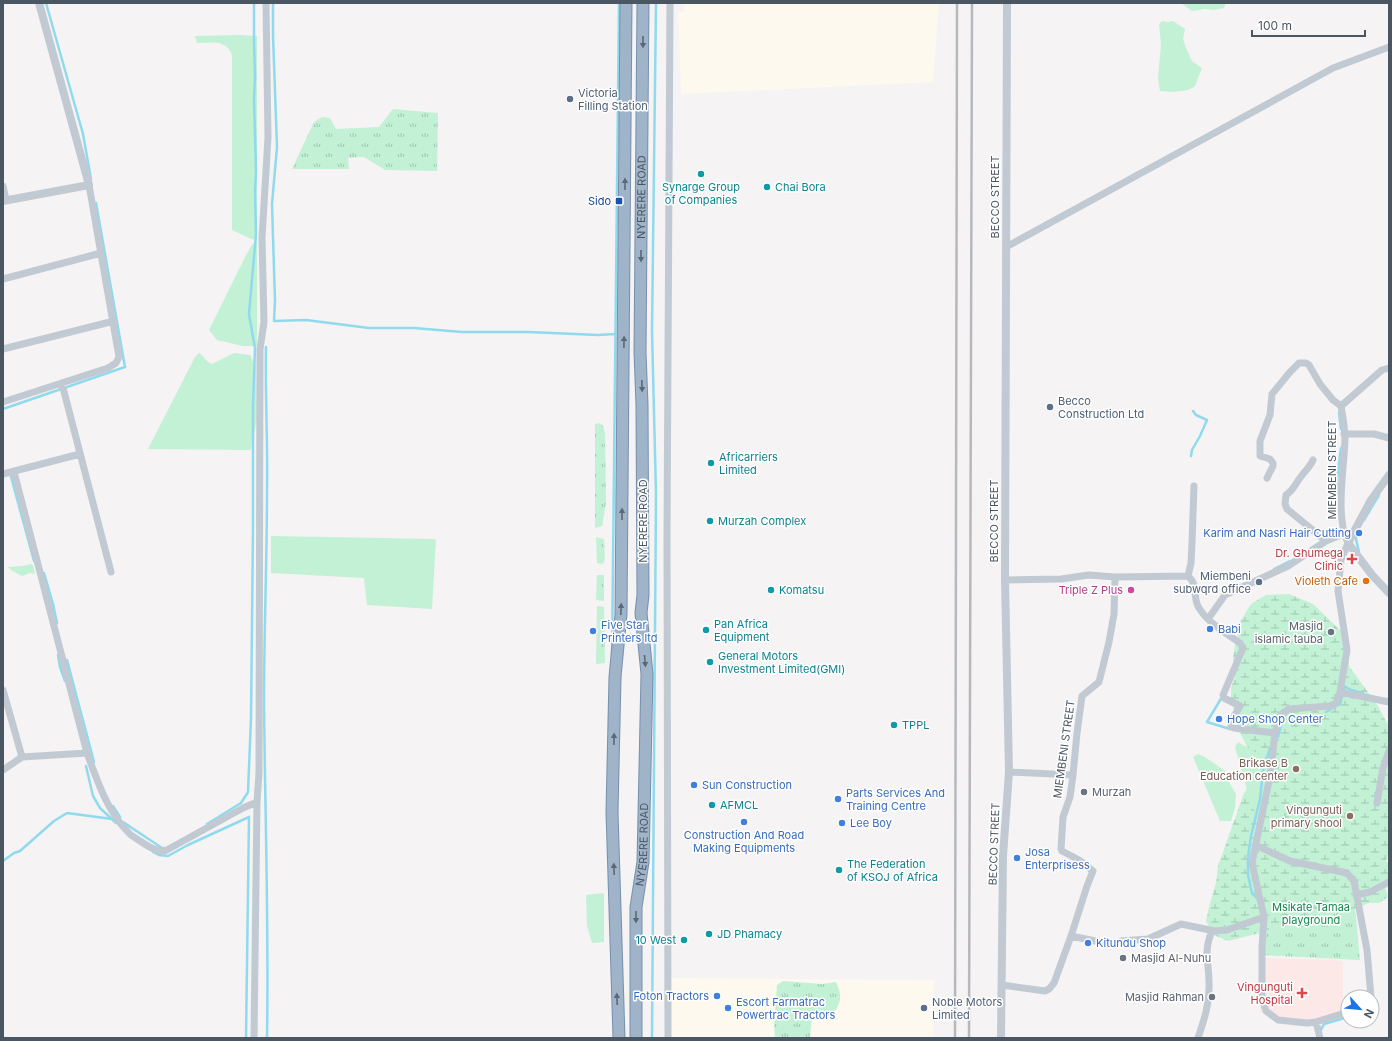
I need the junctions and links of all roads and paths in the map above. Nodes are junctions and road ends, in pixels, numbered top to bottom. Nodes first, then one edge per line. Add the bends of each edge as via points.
1 (39, 3) edge
2 (266, 3) edge
3 (626, 3) edge
4 (643, 3) edge
5 (670, 3) edge
6 (1007, 3) edge
7 (1389, 47) edge
8 (89, 185) junction
9 (3, 186) edge
10 (5, 201) edge
11 (1006, 248) junction
12 (101, 253) junction
13 (3, 278) edge
14 (114, 321) junction
15 (3, 349) edge
16 (1389, 368) edge
17 (62, 384) junction
18 (3, 402) edge
19 (1341, 406) junction
20 (1344, 434) junction
21 (1389, 438) edge
22 (80, 454) junction
23 (1314, 460) dead end
24 (14, 472) junction
25 (3, 474) edge
26 (1389, 475) edge
27 (1266, 478) dead end
28 (1194, 486) dead end
29 (1343, 534) junction
30 (1326, 541) junction
31 (1348, 543) junction
32 (111, 572) dead end
33 (1188, 576) junction
34 (1115, 577) junction
35 (1005, 580) junction
36 (1389, 593) edge
37 (1208, 619) junction
38 (3, 690) edge
39 (1340, 692) junction
40 (1389, 702) edge
41 (1275, 733) junction
42 (1389, 751) edge
43 (87, 753) junction
44 (22, 757) junction
45 (3, 770) edge
46 (1009, 772) junction
47 (1073, 776) junction
48 (257, 802) junction
49 (1377, 803) dead end
50 (1255, 845) junction
51 (1389, 882) edge
52 (1356, 895) junction
53 (1264, 917) junction
54 (1214, 931) junction
55 (1071, 936) junction
56 (1002, 985) junction
57 (1370, 989) edge
58 (1340, 1014) edge
59 (1316, 1022) junction
60 (254, 1038) edge
61 (619, 1038) edge
62 (636, 1038) edge
63 (668, 1038) edge
64 (1001, 1038) edge
65 (1198, 1038) edge
66 (1320, 1038) edge

1 - 8 street
2 - 48 street via 268,137 262,238 264,322 260,349
61 -> 3 highway, NYERERE ROAD via 612,812 615,677 622,599
4 -> 62 highway, NYERERE ROAD via 641,613 646,674 643,862 636,907
5 - 63 street via 667,520
6 - 11 street, BECCO STREET
7 - 11 street via 1333,68
8 - 10 street
8 - 12 street
9 - 10 street
11 - 35 street, BECCO STREET
12 - 13 street
12 - 14 street
14 - 15 street
14 - 17 street via 120,352 116,363
16 - 19 street via 1382,370
17 - 18 street
17 - 22 street
19 - 20 street, MIEMBENI STREET
19 - 27 street via 1324,390 1309,365 1299,363 1272,394 1270,415 1260,441 1260,456 1270,459 1273,463
20 - 21 street via 1374,434
20 - 29 street, MIEMBENI STREET via 1341,498
22 - 24 street
22 - 32 street
23 - 30 street via 1292,492 1286,495 1284,504
24 - 25 street
24 - 43 street
26 - 31 street
28 - 33 street via 1191,563
29 - 30 street, MIEMBENI STREET
29 - 31 street, MIEMBENI STREET
30 - 37 street, MIEMBENI STREET via 1288,566 1225,595
31 - 36 street via 1372,576
31 - 39 street via 1341,560 1338,585 1347,650
33 - 34 street
33 - 37 street via 1195,585 1198,607
34 - 35 street via 1089,575 1060,579
34 - 47 street, MIEMBENI STREET via 1114,614 1099,682 1082,696
35 - 46 street, BECCO STREET
37 - 41 street via 1243,648 1223,696 1240,706 1230,726
38 - 44 street
39 - 40 street
39 - 41 street via 1336,703 1330,706 1285,710 1280,716
41 - 50 street via 1270,776
42 - 49 street via 1383,768
43 - 44 street
43 - 48 street via 102,792 114,814 128,832 158,851 170,849
44 - 45 street
46 - 47 street
46 - 56 street, BECCO STREET via 1003,856
47 - 55 street, MIEMBENI STREET via 1064,817 1061,848 1093,872
48 - 60 street
50 - 52 street via 1290,861 1347,873 1354,881
50 - 53 street via 1252,863
51 - 52 street via 1370,892
52 - 57 street via 1367,950
53 - 54 street via 1227,930
53 - 59 street via 1262,999 1266,1012 1278,1020
54 - 55 street via 1181,924 1148,940 1122,941 1115,945
54 - 65 street via 1206,951 1208,1000
55 - 56 street via 1049,990
56 - 64 street, BECCO STREET
58 - 59 street
59 - 66 street

